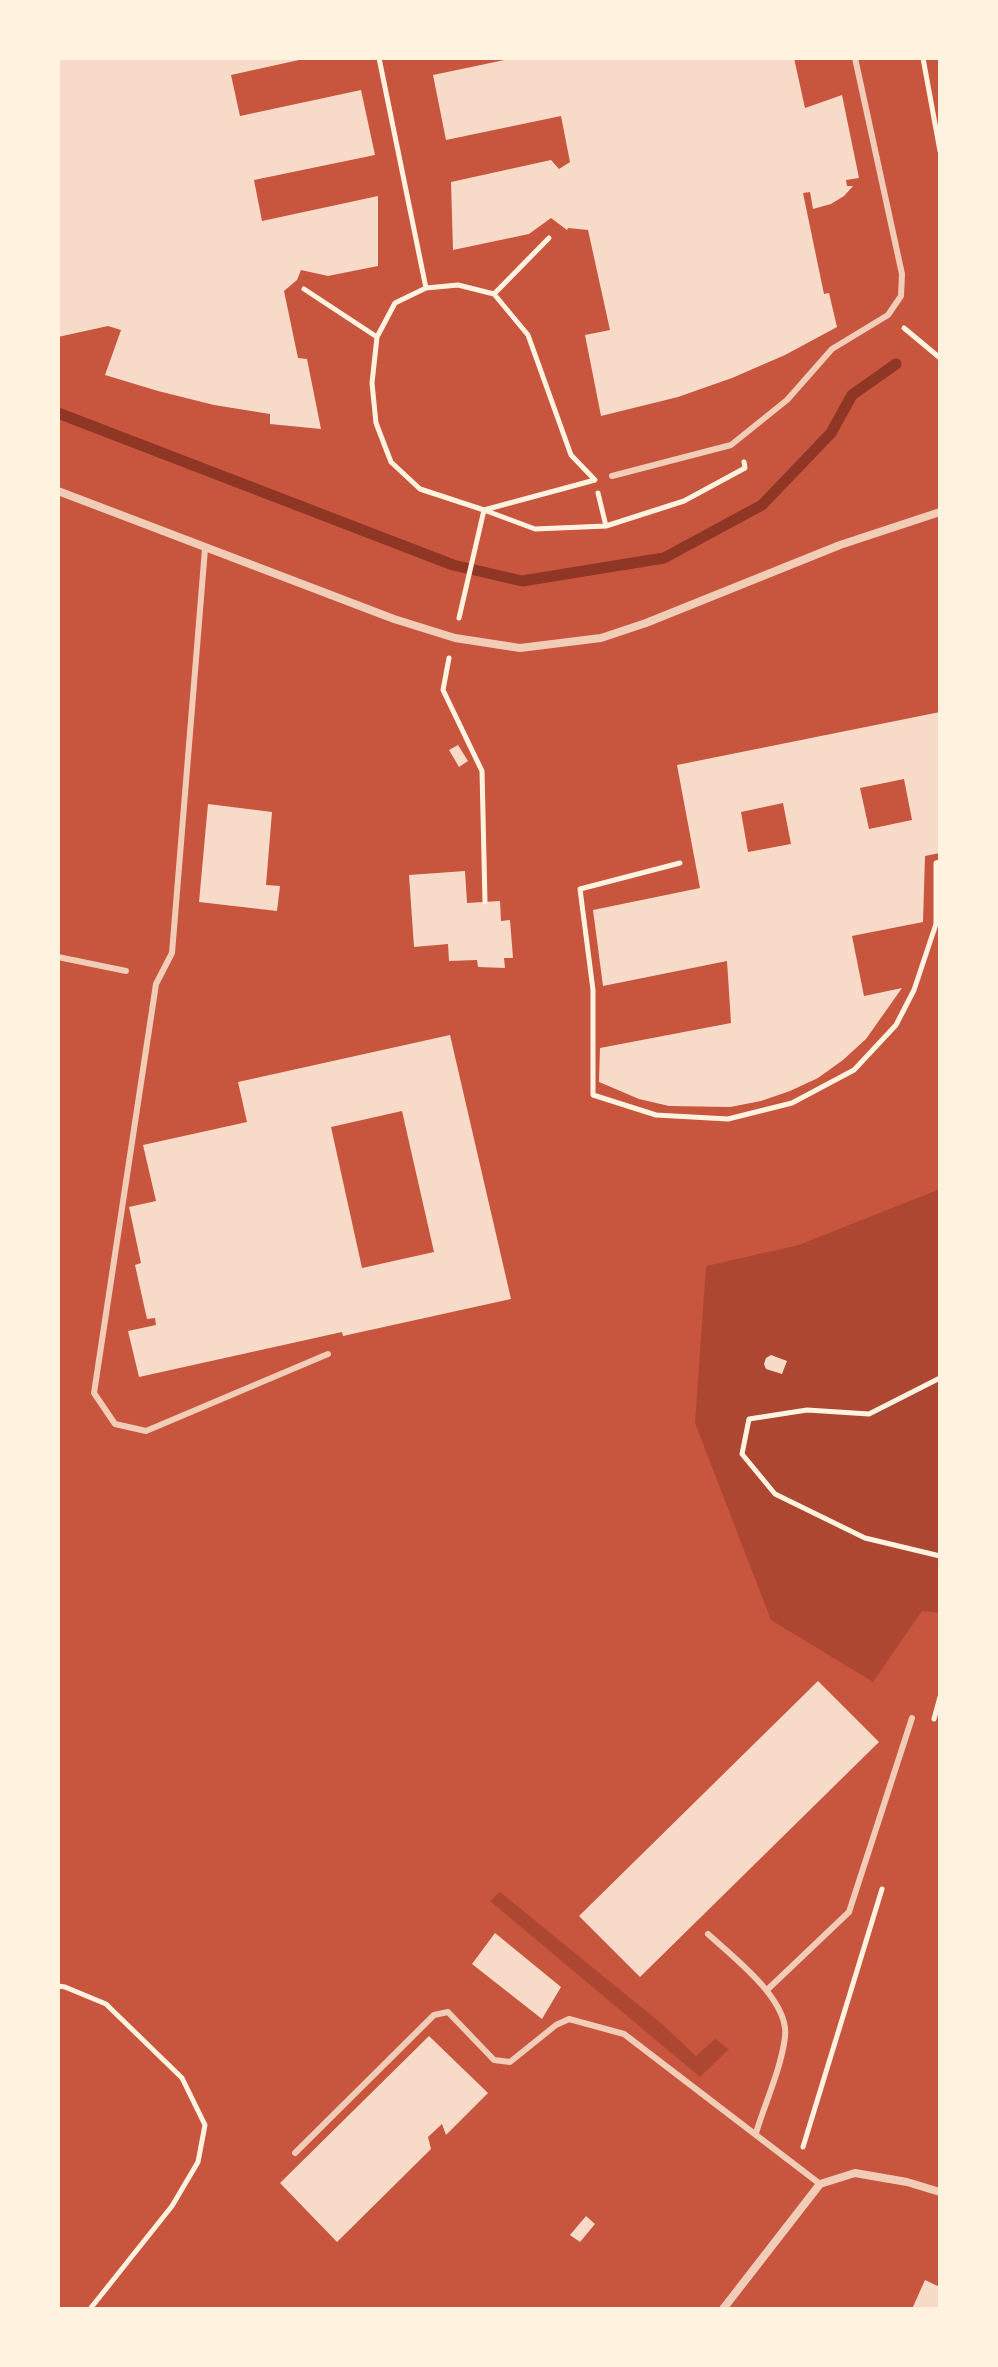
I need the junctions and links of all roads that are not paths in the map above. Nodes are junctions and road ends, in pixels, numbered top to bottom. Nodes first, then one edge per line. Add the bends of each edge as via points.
1 (855, 58) edge
2 (612, 476) dead end
3 (58, 491) edge
4 (940, 512) edge
5 (205, 549) junction
6 (58, 957) edge
7 (126, 971) dead end
8 (328, 1354) dead end
9 (912, 1718) dead end
10 (708, 1934) dead end
11 (767, 1990) junction
12 (756, 2133) junction
13 (295, 2153) dead end
14 (820, 2184) junction
15 (940, 2192) edge
16 (723, 2309) edge

1 - 2 lane via 902,274 901,296 888,315 832,349 787,400 731,445
3 - 5 street
4 - 5 street via 601,638 520,648 455,638 394,619
5 - 8 lane via 172,953 156,984 94,1393 115,1424 146,1431
6 - 7 lane
9 - 11 lane via 849,1912
10 - 11 lane
11 - 12 lane via 781,2011 786,2034
12 - 13 lane via 624,2034 569,2019 510,2062 494,2060 448,2012 434,2015
12 - 14 lane
14 - 15 street via 855,2173
14 - 16 street

